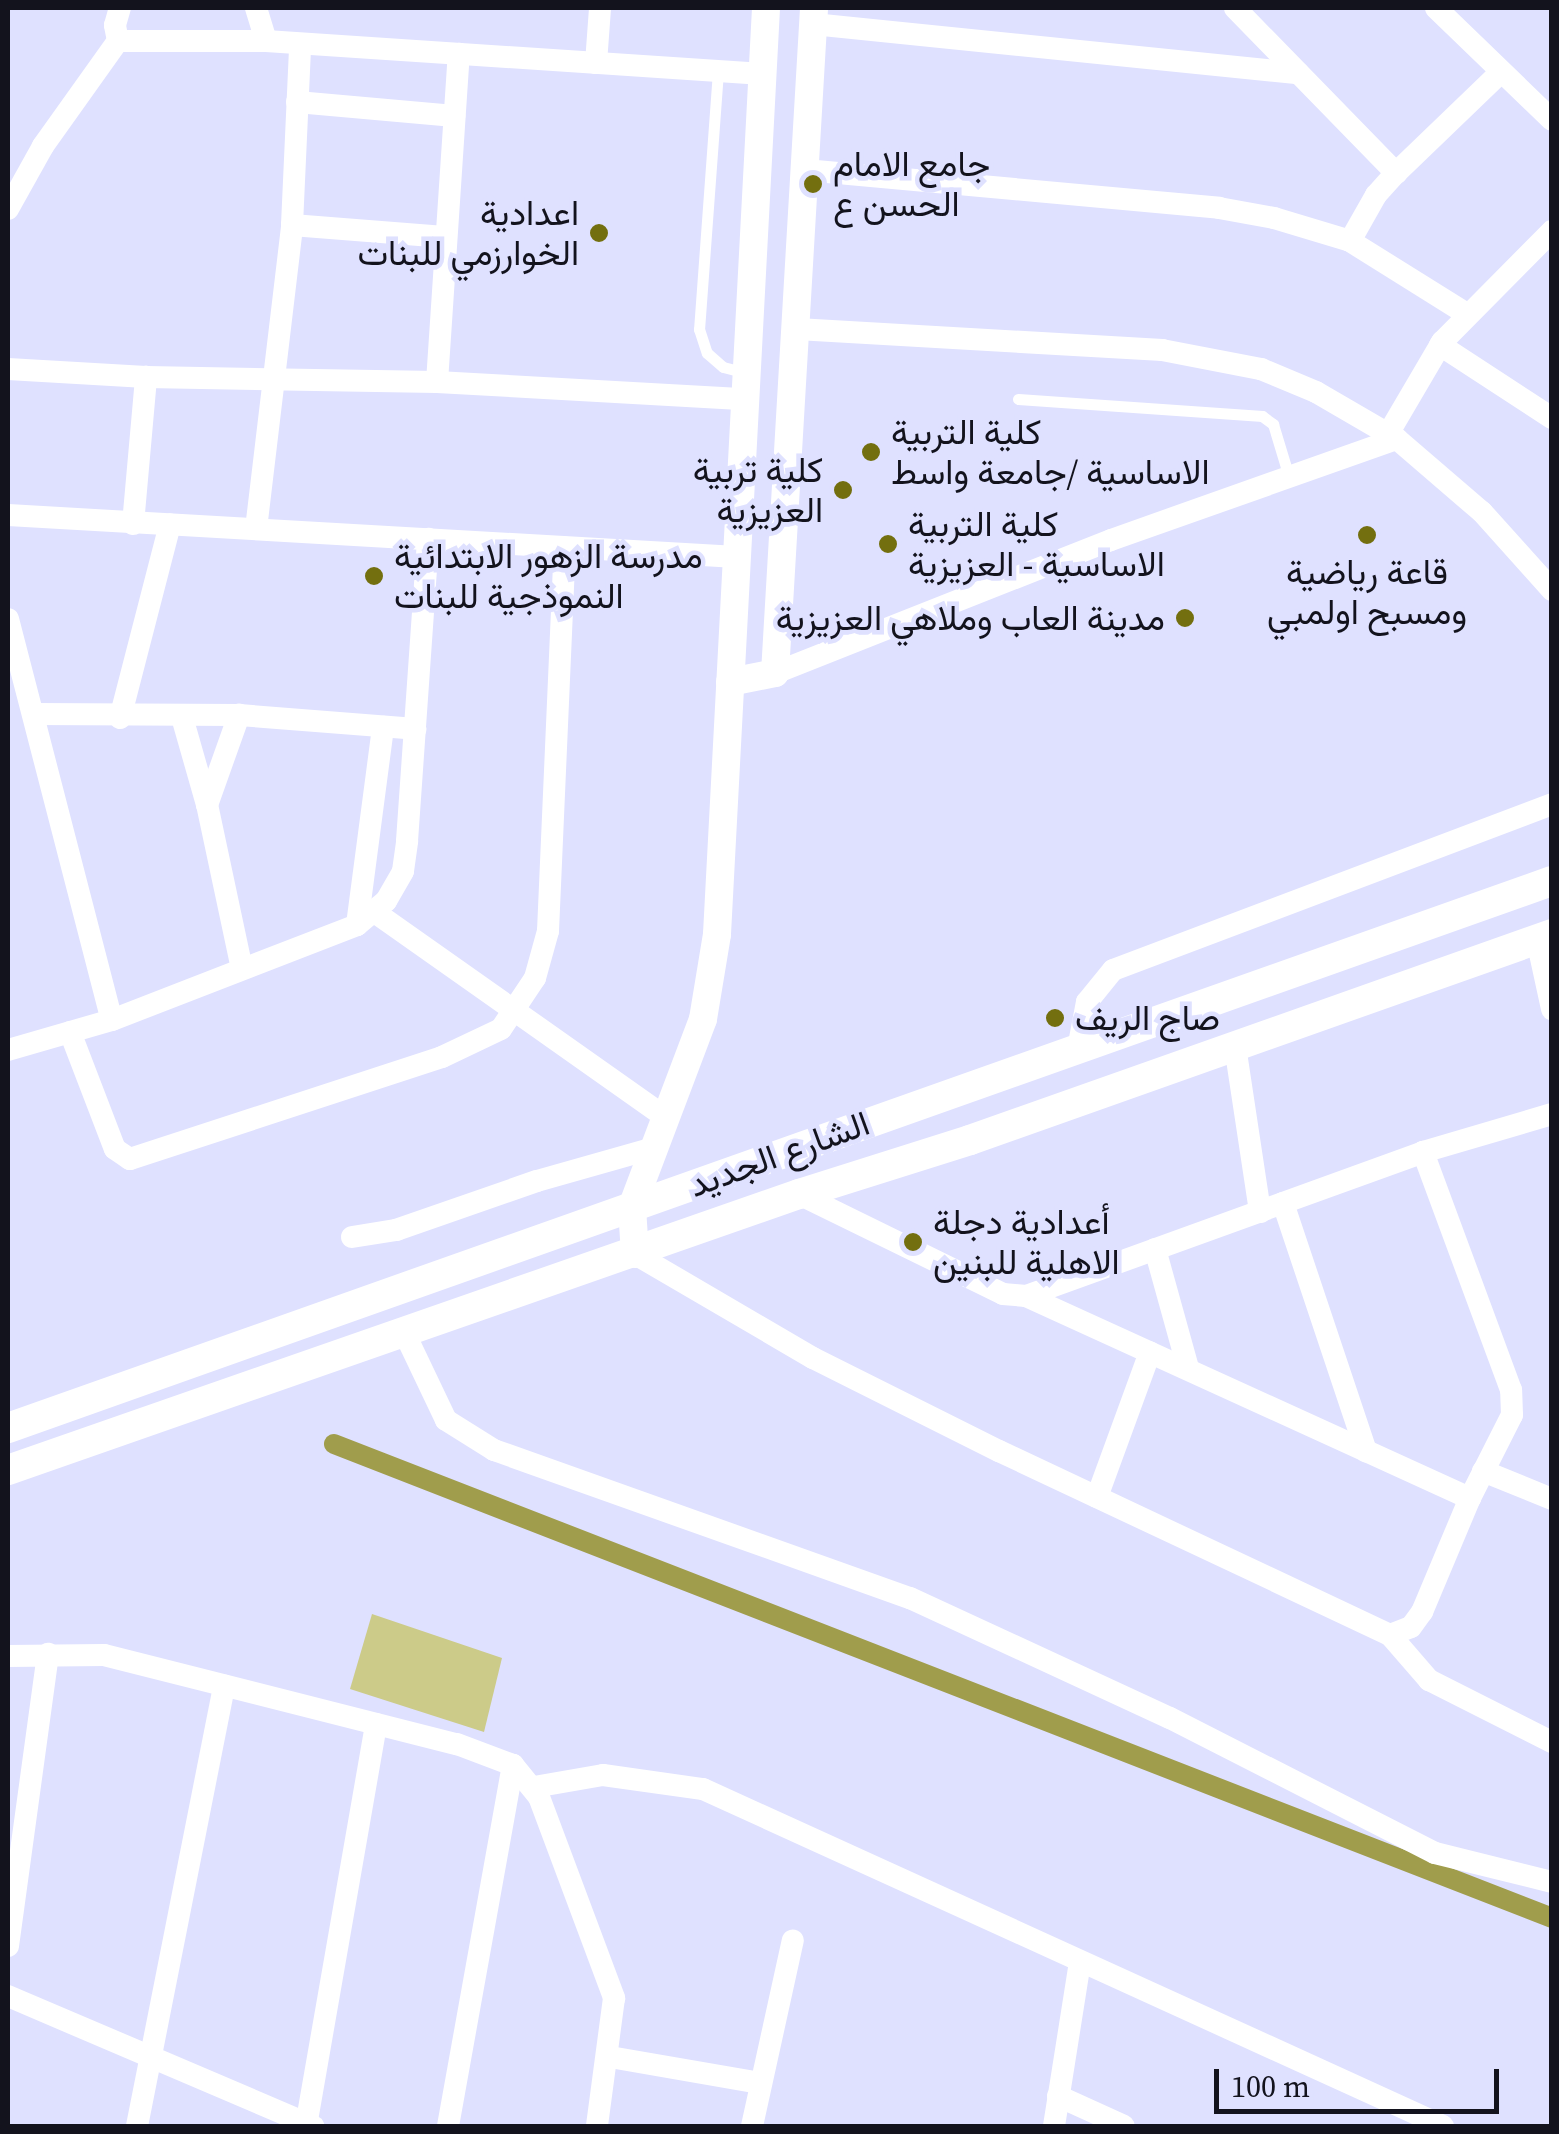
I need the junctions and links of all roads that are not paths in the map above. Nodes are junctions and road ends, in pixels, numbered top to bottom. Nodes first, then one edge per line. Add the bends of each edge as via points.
1 (120, 8) edge
2 (256, 8) edge
3 (600, 8) edge
4 (766, 8) edge
5 (1236, 8) edge
6 (1436, 8) edge
7 (813, 16) edge
8 (118, 41) junction
9 (266, 41) junction
10 (300, 46) junction
11 (459, 54) junction
12 (596, 63) junction
13 (718, 71) junction
14 (1500, 72) junction
15 (1299, 73) junction
16 (763, 74) junction
17 (297, 102) junction
18 (454, 116) junction
19 (1552, 120) edge
20 (805, 170) junction
21 (1396, 172) junction
22 (8, 209) edge
23 (292, 225) junction
24 (1552, 231) edge
25 (444, 237) junction
26 (1350, 241) junction
27 (1467, 314) junction
28 (796, 329) junction
29 (1440, 345) junction
30 (8, 369) edge
31 (272, 376) junction
32 (146, 377) junction
33 (437, 382) junction
34 (746, 386) junction
35 (1018, 398) dead end
36 (1552, 418) edge
37 (1392, 436) junction
38 (1289, 477) junction
39 (8, 515) edge
40 (133, 524) junction
41 (170, 524) junction
42 (256, 530) junction
43 (428, 539) junction
44 (565, 547) junction
45 (737, 557) junction
46 (1552, 590) edge
47 (8, 619) edge
48 (775, 673) junction
49 (730, 682) junction
50 (34, 714) junction
51 (238, 716) junction
52 (120, 718) junction
53 (182, 718) junction
54 (383, 727) junction
55 (415, 728) junction
56 (1552, 804) edge
57 (208, 805) junction
58 (1552, 881) edge
59 (366, 919) junction
60 (1544, 937) edge
61 (242, 969) junction
62 (1552, 1009) edge
63 (516, 1012) junction
64 (112, 1020) junction
65 (70, 1032) junction
66 (1235, 1046) junction
67 (1078, 1049) junction
68 (8, 1050) edge
69 (1552, 1114) edge
70 (667, 1118) junction
71 (654, 1148) junction
72 (1422, 1152) junction
73 (776, 1155) junction
74 (800, 1194) junction
75 (1284, 1203) junction
76 (632, 1207) junction
77 (1260, 1212) junction
78 (352, 1237) dead end
79 (1155, 1249) junction
80 (635, 1254) junction
81 (1026, 1296) junction
82 (405, 1334) junction
83 (1150, 1352) junction
84 (1188, 1368) junction
85 (8, 1428) edge
86 (1366, 1451) junction
87 (8, 1470) edge
88 (1483, 1471) junction
89 (1097, 1497) junction
90 (1470, 1498) junction
91 (1552, 1499) edge
92 (1390, 1636) junction
93 (48, 1654) junction
94 (8, 1656) edge
95 (224, 1685) junction
96 (376, 1724) junction
97 (1552, 1742) edge
98 (513, 1765) junction
99 (534, 1787) junction
100 (1552, 1882) edge
101 (793, 1940) dead end
102 (8, 1946) edge
103 (1080, 1962) junction
104 (8, 1996) edge
105 (610, 2057) junction
106 (152, 2058) junction
107 (761, 2083) junction
108 (1058, 2096) junction
109 (138, 2126) edge
110 (308, 2126) edge
111 (448, 2126) edge
112 (598, 2126) edge
113 (752, 2126) edge
114 (1054, 2126) edge
115 (1124, 2126) edge
116 (1444, 2126) edge

1 - 8 street
2 - 9 street
3 - 12 street
4 - 16 street
5 - 15 street
6 - 14 street
7 - 15 street
7 - 20 street
8 - 9 street
8 - 22 street via 43,146
9 - 10 street
10 - 11 street
10 - 17 street
11 - 12 street
11 - 18 street
12 - 13 street
13 - 16 street
13 - 34 lane via 700,329 707,352
14 - 19 street
14 - 21 street
15 - 21 street
16 - 34 street
17 - 18 street
17 - 23 street
18 - 25 street
20 - 26 street via 1219,208
20 - 28 street
21 - 26 street
23 - 25 street
23 - 31 street
24 - 27 street
25 - 33 street
26 - 27 street
27 - 29 street
28 - 37 street via 1212,357 1316,392
28 - 48 street
29 - 36 street
29 - 37 street
30 - 32 street
31 - 32 street
31 - 33 street
31 - 42 street
32 - 40 street
33 - 34 street
34 - 45 street
35 - 38 lane via 1262,416 1273,424
37 - 38 street
37 - 46 street via 1482,512
38 - 48 street
39 - 40 street
40 - 41 street
41 - 42 street
41 - 52 street
42 - 43 street
43 - 44 street
43 - 55 street
44 - 45 street
44 - 63 street via 548,931 535,978
45 - 49 street
47 - 50 street
48 - 49 street
49 - 70 street via 710,986
50 - 52 street
50 - 64 street
51 - 53 street
51 - 54 street
51 - 57 street
52 - 53 street
53 - 57 street
54 - 55 street
54 - 59 street
55 - 59 street via 403,871
56 - 67 street via 1112,970 1088,1002
57 - 61 street
58 - 67 main road, الشارع الجديد
59 - 61 street
59 - 63 street
60 - 62 street
60 - 66 main road, الشارع الجديد
61 - 64 street
63 - 65 street via 501,1028 442,1056 130,1160 115,1149
63 - 70 street
64 - 65 street
65 - 68 street
66 - 74 main road, الشارع الجديد
66 - 77 street
67 - 73 main road, الشارع الجديد
69 - 72 street
70 - 71 street
71 - 76 street
71 - 78 street via 396,1230
72 - 75 street
72 - 88 street via 1511,1390 1512,1415
73 - 74 street
73 - 76 main road, الشارع الجديد
74 - 80 main road, الشارع الجديد
74 - 81 street via 1003,1294
75 - 77 street
75 - 86 street
76 - 80 street
76 - 85 main road, الشارع الجديد
77 - 79 street
79 - 81 street
79 - 84 street
80 - 82 main road, الشارع الجديد
80 - 89 street via 813,1358
81 - 83 street
82 - 87 main road, الشارع الجديد
82 - 100 street via 446,1420 494,1450 910,1598 1170,1718 1435,1852
83 - 84 street
83 - 89 street
84 - 86 street
86 - 90 street
88 - 90 street
88 - 91 street
89 - 92 street
90 - 92 street via 1422,1612
92 - 97 street via 1429,1680
93 - 94 street
93 - 95 street via 104,1655
93 - 102 street
95 - 96 street
95 - 106 street
96 - 98 street
96 - 110 street
98 - 99 street
98 - 111 street
99 - 103 street via 603,1776 703,1789
99 - 105 street via 614,1998
101 - 107 street
103 - 108 street
103 - 116 street
104 - 106 street
105 - 107 street
105 - 112 street
106 - 109 street
106 - 110 street
107 - 113 street
108 - 114 street
108 - 115 street

